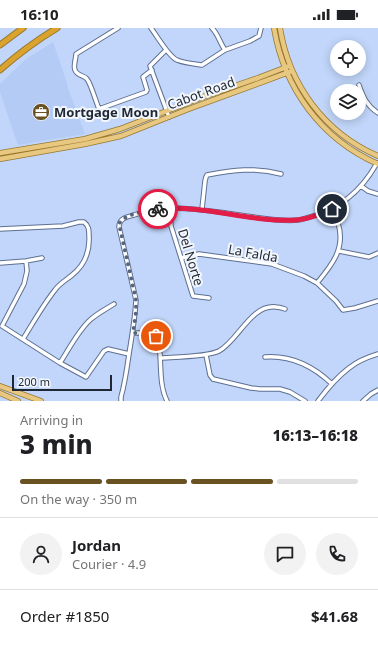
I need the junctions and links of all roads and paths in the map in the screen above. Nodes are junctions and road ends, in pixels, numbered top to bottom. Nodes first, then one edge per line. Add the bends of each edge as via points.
1 (23, 28) edge
2 (57, 28) edge
3 (118, 28) edge
4 (151, 28) edge
5 (212, 28) edge
6 (261, 28) edge
7 (274, 28) edge
8 (280, 28) edge
9 (0, 45) edge
10 (166, 50) junction
11 (225, 50) junction
12 (287, 67) junction
13 (0, 70) edge
14 (152, 70) junction
15 (292, 71) junction
16 (287, 73) junction
17 (366, 101) edge
18 (167, 111) junction
19 (378, 113) edge
20 (169, 117) junction
21 (368, 152) junction
22 (0, 153) edge
23 (378, 156) edge
24 (0, 159) edge
25 (378, 163) edge
26 (281, 174) dead end
27 (362, 186) junction
28 (378, 194) edge
29 (170, 208) junction
30 (332, 209) junction
31 (202, 210) junction
32 (0, 230) edge
33 (339, 251) junction
34 (378, 253) edge
35 (42, 258) dead end
36 (181, 258) junction
37 (26, 261) junction
38 (0, 263) edge
39 (317, 284) junction
40 (209, 298) dead end
41 (378, 301) edge
42 (114, 304) dead end
43 (285, 309) dead end
44 (133, 333) junction
45 (23, 339) junction
46 (129, 354) junction
47 (378, 354) edge
48 (206, 355) junction
49 (265, 357) dead end
50 (160, 358) junction
51 (60, 363) junction
52 (332, 384) junction
53 (0, 386) edge
54 (378, 390) edge
55 (0, 393) edge
56 (121, 399) edge
57 (18, 401) edge
58 (42, 401) edge
59 (117, 401) edge
60 (167, 401) edge
61 (305, 401) edge
62 (318, 401) edge
63 (363, 401) edge

1 - 9 highway
2 - 13 highway
3 - 14 street via 76,54 75,72 88,79 99,109 146,92 143,77
4 - 10 street
5 - 11 street
6 - 11 street via 259,36
7 - 12 main road via 280,55
8 - 12 main road
10 - 11 street via 176,60 202,65
10 - 14 street via 150,66
12 - 15 main road
12 - 16 main road
12 - 18 main road, Cabot Road
14 - 18 street
15 - 16 main road, Cabot Road
15 - 21 main road via 307,97 325,120 353,144
16 - 20 main road, Cabot Road
16 - 25 main road via 305,106 326,129 341,142
17 - 19 street
18 - 20 street
18 - 22 main road, Cabot Road via 102,135
20 - 24 main road, Cabot Road via 102,141
21 - 23 main road
21 - 25 main road
25 - 27 street
26 - 31 street via 244,169 207,175 204,181
27 - 28 street
27 - 30 street
29 - 31 street
29 - 36 street, Del Norte via 171,226
29 - 44 street via 146,211 120,221 119,227 136,300
30 - 31 street via 298,220 270,220
30 - 33 street via 341,238
32 - 45 street via 63,226 79,222 88,224 89,228 90,245 85,260 77,271 56,288
33 - 34 street via 369,257
33 - 39 street
35 - 37 street
36 - 39 street, La Falda via 199,254 272,264 304,276
36 - 40 street, Del Norte via 193,296
37 - 38 street
37 - 45 street via 24,284 2,326
39 - 41 street, La Falda via 343,310
42 - 51 street via 82,328
43 - 48 street via 275,306 261,310 250,318 229,344 218,352
44 - 46 street
44 - 50 street via 154,334
45 - 51 street
46 - 51 street via 108,349 104,351 86,377
46 - 56 street
47 - 52 street via 349,368
48 - 50 street
48 - 61 street via 213,379 251,388 280,389
49 - 52 street via 277,356 296,361 313,369
50 - 60 street via 162,388
52 - 62 street
53 - 58 main road
54 - 63 street
55 - 57 main road
56 - 59 street

